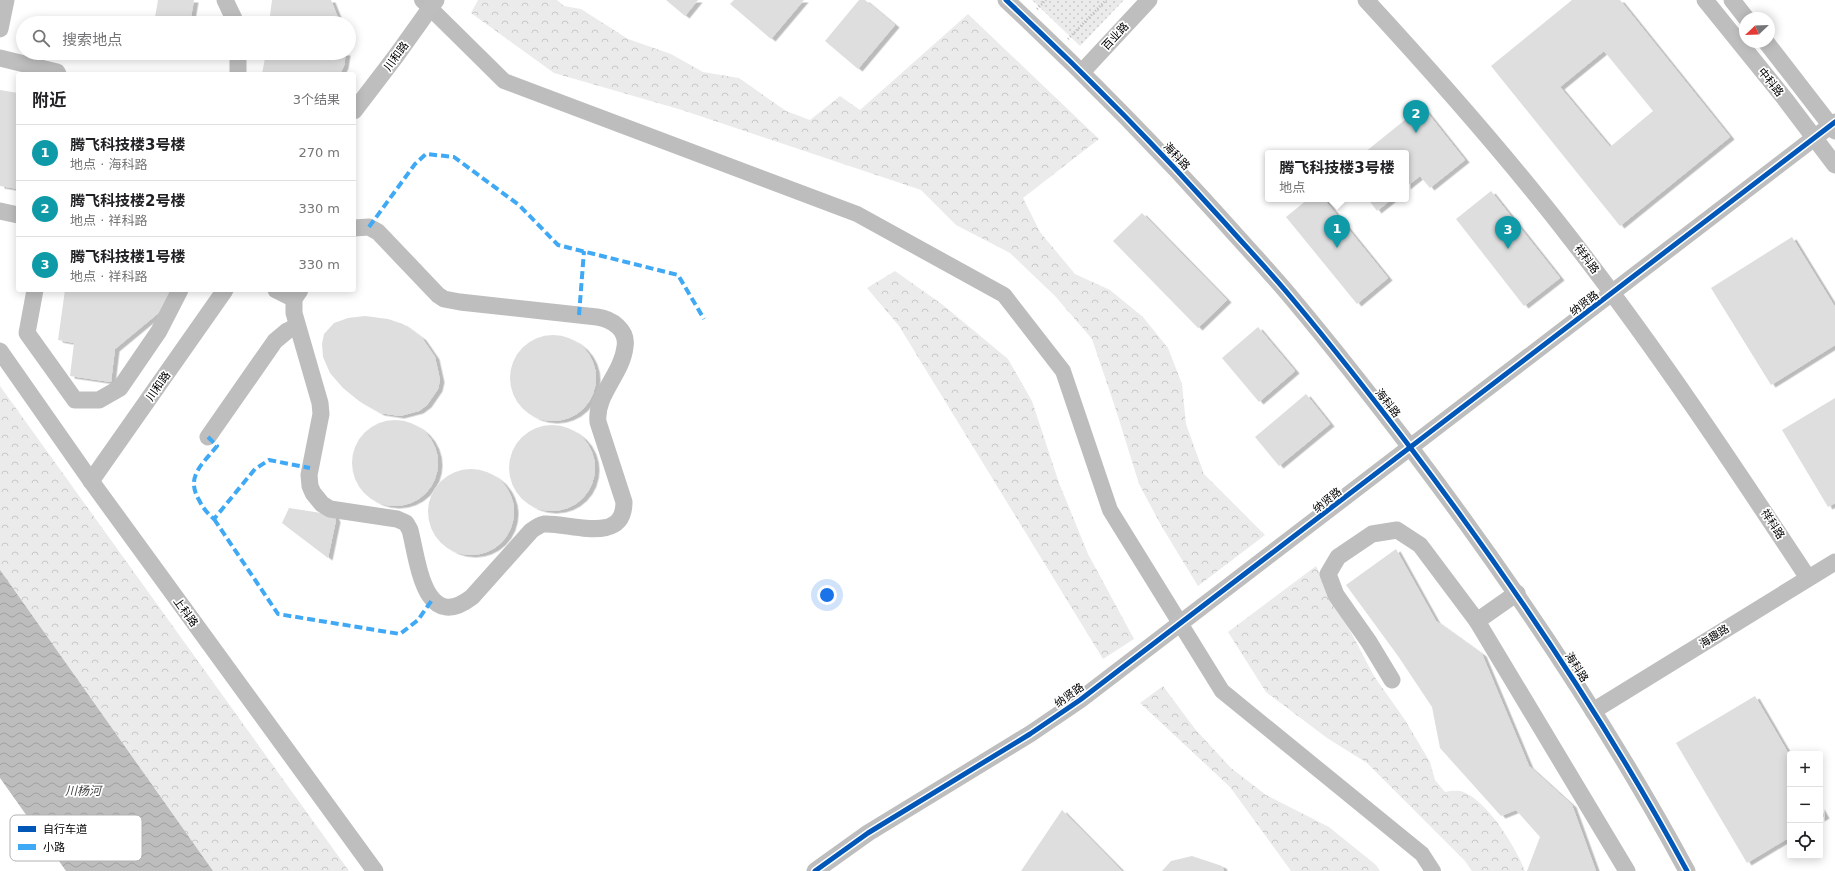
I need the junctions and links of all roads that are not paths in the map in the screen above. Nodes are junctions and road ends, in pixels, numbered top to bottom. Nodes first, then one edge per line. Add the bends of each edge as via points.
1 (6, 0) edge
2 (225, 0) edge
3 (436, 0) edge
4 (1006, 0) edge
5 (1149, 0) edge
6 (1366, 0) edge
7 (1705, 0) edge
8 (1732, 0) edge
9 (1741, 12) edge
10 (233, 16) edge
11 (0, 29) edge
12 (1771, 48) edge
13 (0, 58) edge
14 (238, 60) edge
15 (57, 72) edge
16 (238, 72) edge
17 (1082, 72) junction
18 (356, 108) edge
19 (1834, 126) edge
20 (1814, 138) junction
21 (1835, 165) edge
22 (0, 211) edge
23 (16, 215) edge
24 (356, 228) edge
25 (35, 292) edge
26 (179, 292) edge
27 (224, 292) edge
28 (284, 292) edge
29 (1612, 293) junction
30 (297, 295) edge
31 (297, 326) junction
32 (0, 351) edge
33 (208, 437) dead end
34 (1411, 448) junction
35 (91, 481) junction
36 (1835, 562) edge
37 (1808, 578) junction
38 (1517, 593) junction
39 (1477, 621) junction
40 (1392, 680) dead end
41 (1593, 711) junction
42 (375, 871) edge
43 (815, 871) edge
44 (1626, 871) edge
45 (1687, 871) edge

1 - 11 street
2 - 10 street
3 - 18 street, 川和路
4 - 17 street, 海科路
5 - 17 street, 百业路
6 - 29 street, 祥科路 via 1510,163
7 - 20 street, 中科路
8 - 9 street
12 - 19 street, 中科路
13 - 15 street
14 - 16 street
17 - 34 street, 海科路 via 1171,163 1294,300
19 - 20 street, 纳贤路
20 - 21 street, 中科路
20 - 29 street, 纳贤路
22 - 23 street
24 - 31 street via 369,227 378,232 444,299 605,318 617,325 622,331 626,347 597,414 621,490 624,510 614,524 595,530 553,524 538,526 461,606 452,608 439,605 427,593 406,523 397,519 330,509 313,493 309,475 320,403
25 - 26 street via 27,333 75,400 99,400 120,388 159,331
27 - 35 street, 川和路
28 - 30 street
29 - 34 street, 纳贤路
29 - 37 street, 祥科路 via 1731,461
30 - 31 street via 294,313
31 - 33 street via 275,340
32 - 35 street, 上科路
34 - 38 street, 海科路
34 - 43 street, 纳贤路 via 1080,700 1030,734 868,833
35 - 42 street, 上科路
36 - 37 street, 海趣路
37 - 41 street, 海趣路
38 - 39 street
38 - 41 street, 海科路
39 - 40 street via 1420,545 1397,530 1372,534 1338,557 1328,574 1336,595
39 - 44 street
41 - 45 street, 海科路

